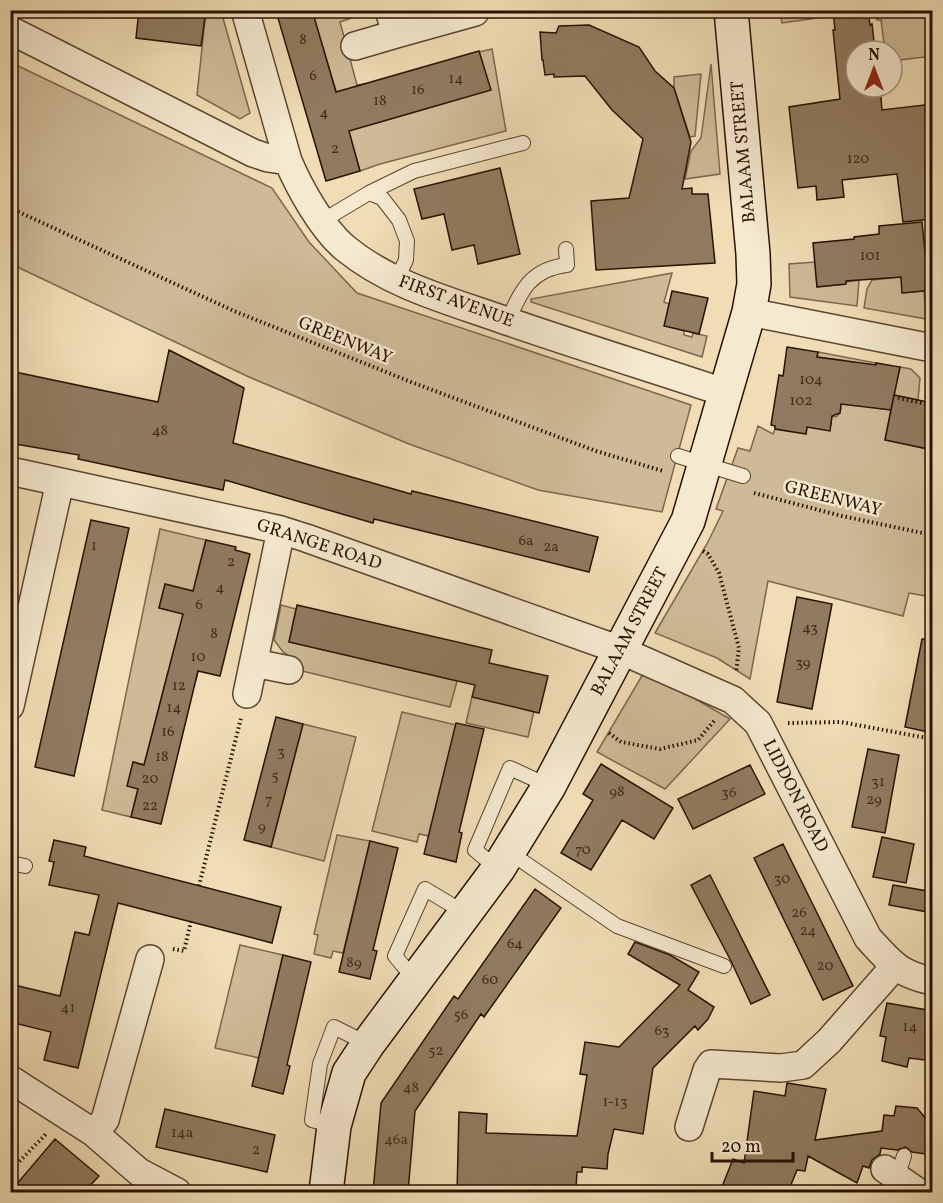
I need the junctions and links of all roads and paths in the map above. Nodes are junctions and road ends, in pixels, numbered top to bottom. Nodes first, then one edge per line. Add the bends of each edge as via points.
1 (245, 10) edge
2 (731, 10) edge
3 (475, 12) edge
4 (393, 22) edge
5 (10, 30) edge
6 (355, 46) dead end
7 (523, 143) dead end
8 (288, 161) junction
9 (369, 193) junction
10 (10, 208) edge
11 (322, 221) junction
12 (566, 249) dead end
13 (396, 281) junction
14 (749, 312) junction
15 (508, 321) junction
16 (933, 348) edge
17 (726, 393) junction
18 (898, 398) dead end
19 (933, 405) edge
20 (692, 460) junction
21 (10, 471) edge
22 (673, 474) dead end
23 (743, 476) dead end
24 (60, 482) junction
25 (748, 491) dead end
26 (281, 530) junction
27 (933, 535) edge
28 (698, 547) dead end
29 (620, 650) junction
30 (254, 663) junction
31 (289, 670) dead end
32 (248, 694) joint
33 (733, 700) junction
34 (10, 706) edge
35 (586, 716) junction
36 (758, 723) junction
37 (933, 739) edge
38 (549, 786) junction
39 (503, 860) junction
40 (10, 863) edge
41 (25, 867) dead end
42 (199, 886) dead end
43 (465, 913) junction
44 (191, 921) dead end
45 (157, 953) joint
46 (724, 966) dead end
47 (894, 967) junction
48 (415, 980) junction
49 (933, 981) edge
50 (10, 1079) edge
51 (64, 1115) junction
52 (689, 1127) dead end
53 (94, 1133) junction
54 (895, 1167) dead end
55 (10, 1172) edge
56 (138, 1182) edge
57 (177, 1192) edge
58 (326, 1192) edge
59 (918, 1192) edge

1 - 8 street, FIRST AVENUE
2 - 14 main road, BALAAM STREET via 753,254 754,284
3 - 4 street
4 - 6 street
5 - 8 street via 253,153
7 - 9 lane via 414,171
8 - 11 street, FIRST AVENUE
9 - 11 lane
9 - 13 lane via 382,198 399,220 407,241 406,260
10 - 22 path, GREENWAY via 234,311 596,451
11 - 13 street, FIRST AVENUE via 343,246
12 - 15 lane via 567,265 542,271 528,282
13 - 15 street, FIRST AVENUE
14 - 16 street
14 - 17 main road, BALAAM STREET
15 - 17 street, FIRST AVENUE
17 - 20 main road, BALAAM STREET
18 - 19 path
20 - 23 lane
20 - 29 main road, BALAAM STREET via 688,521
21 - 24 street, GRANGE ROAD
24 - 26 street, GRANGE ROAD
24 - 34 street
25 - 27 path, GREENWAY
26 - 29 street, GRANGE ROAD
26 - 30 street
28 - 33 path via 708,554 719,573 739,648
29 - 33 street, LIDDON ROAD
29 - 35 main road, BALAAM STREET
30 - 31 street
30 - 32 street
32 - 42 path
33 - 35 path via 698,740 660,749 621,742
33 - 36 street, LIDDON ROAD
35 - 38 main road, BALAAM STREET
36 - 37 path via 841,722
36 - 47 street, LIDDON ROAD via 868,938
38 - 39 main road, BALAAM STREET
38 - 39 lane via 510,768 475,850
39 - 43 main road, BALAAM STREET
39 - 46 lane via 617,926
40 - 41 lane
43 - 48 main road, BALAAM STREET
43 - 48 lane via 425,889 395,956
44 - 45 path via 184,951
45 - 53 street via 105,1120
47 - 49 street, LIDDON ROAD
47 - 52 street via 804,1065 781,1068 711,1064
48 - 58 main road, BALAAM STREET via 349,1073 334,1126
50 - 51 street
51 - 53 street
51 - 55 path
53 - 56 street
54 - 59 street
56 - 57 street

